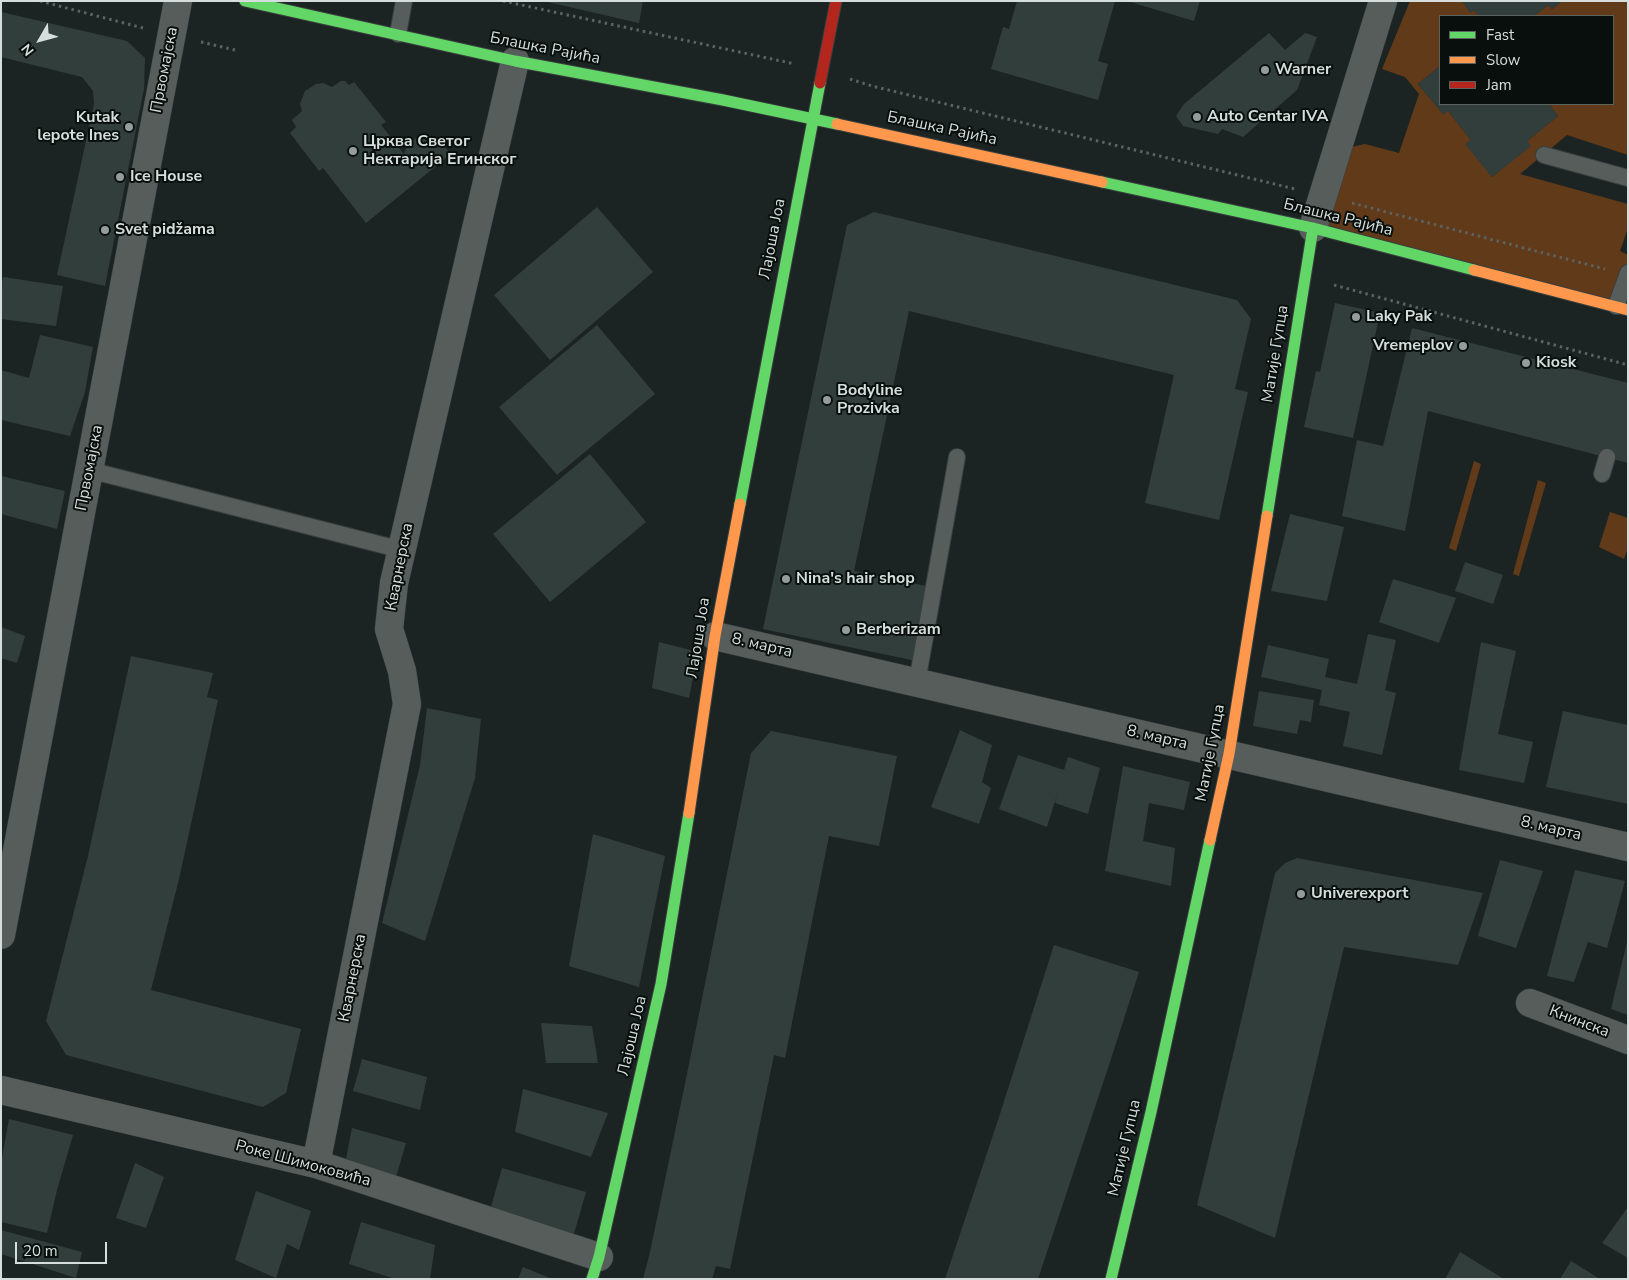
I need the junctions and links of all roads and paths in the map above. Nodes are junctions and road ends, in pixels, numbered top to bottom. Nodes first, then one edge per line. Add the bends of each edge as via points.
1 (40, 1) edge
2 (178, 1) edge
3 (245, 1) edge
4 (404, 1) edge
5 (503, 1) edge
6 (836, 1) edge
7 (1383, 1) edge
8 (144, 28) dead end
9 (398, 34) junction
10 (515, 60) junction
11 (823, 69) junction
12 (813, 118) junction
13 (1544, 155) dead end
14 (1628, 178) edge
15 (1324, 196) junction
16 (1313, 228) junction
17 (1627, 274) edge
18 (1305, 276) junction
19 (1622, 308) edge
20 (1628, 365) edge
21 (957, 457) dead end
22 (1607, 457) dead end
23 (89, 470) junction
24 (1602, 474) dead end
25 (402, 550) junction
26 (715, 636) junction
27 (917, 682) junction
28 (1229, 754) junction
29 (1628, 847) edge
30 (1, 936) edge
31 (1530, 1003) dead end
32 (1628, 1040) edge
33 (1, 1090) edge
34 (316, 1164) junction
35 (595, 1268) edge
36 (1111, 1279) edge

1 - 8 path
2 - 23 street, Првомајска
3 - 9 street, Блашка Рајића
4 - 9 lane
5 - 11 path
6 - 11 street, Лајоша Јоа
7 - 15 street
9 - 10 street, Блашка Рајића
10 - 12 street, Блашка Рајића
10 - 25 street, Кварнерска
11 - 12 street, Лајоша Јоа
11 - 15 path via 872,86
12 - 16 street, Блашка Рајића
12 - 26 street, Лајоша Јоа
13 - 14 lane
15 - 16 street
15 - 17 path
16 - 18 street, Матије Гупца
16 - 19 street, Блашка Рајића
17 - 19 lane
18 - 20 path
18 - 28 street, Матије Гупца
21 - 27 lane
22 - 24 lane
23 - 25 lane
23 - 30 street, Првомајска
25 - 34 street, Кварнерска via 389,628 402,671 407,704
26 - 27 street, 8. марта
26 - 35 street, Лајоша Јоа via 661,984
27 - 28 street, 8. марта
28 - 29 street, 8. марта
28 - 36 street, Матије Гупца
31 - 32 street, Книнска
33 - 34 street, Роке Шимоковића
34 - 35 street, Роке Шимоковића

